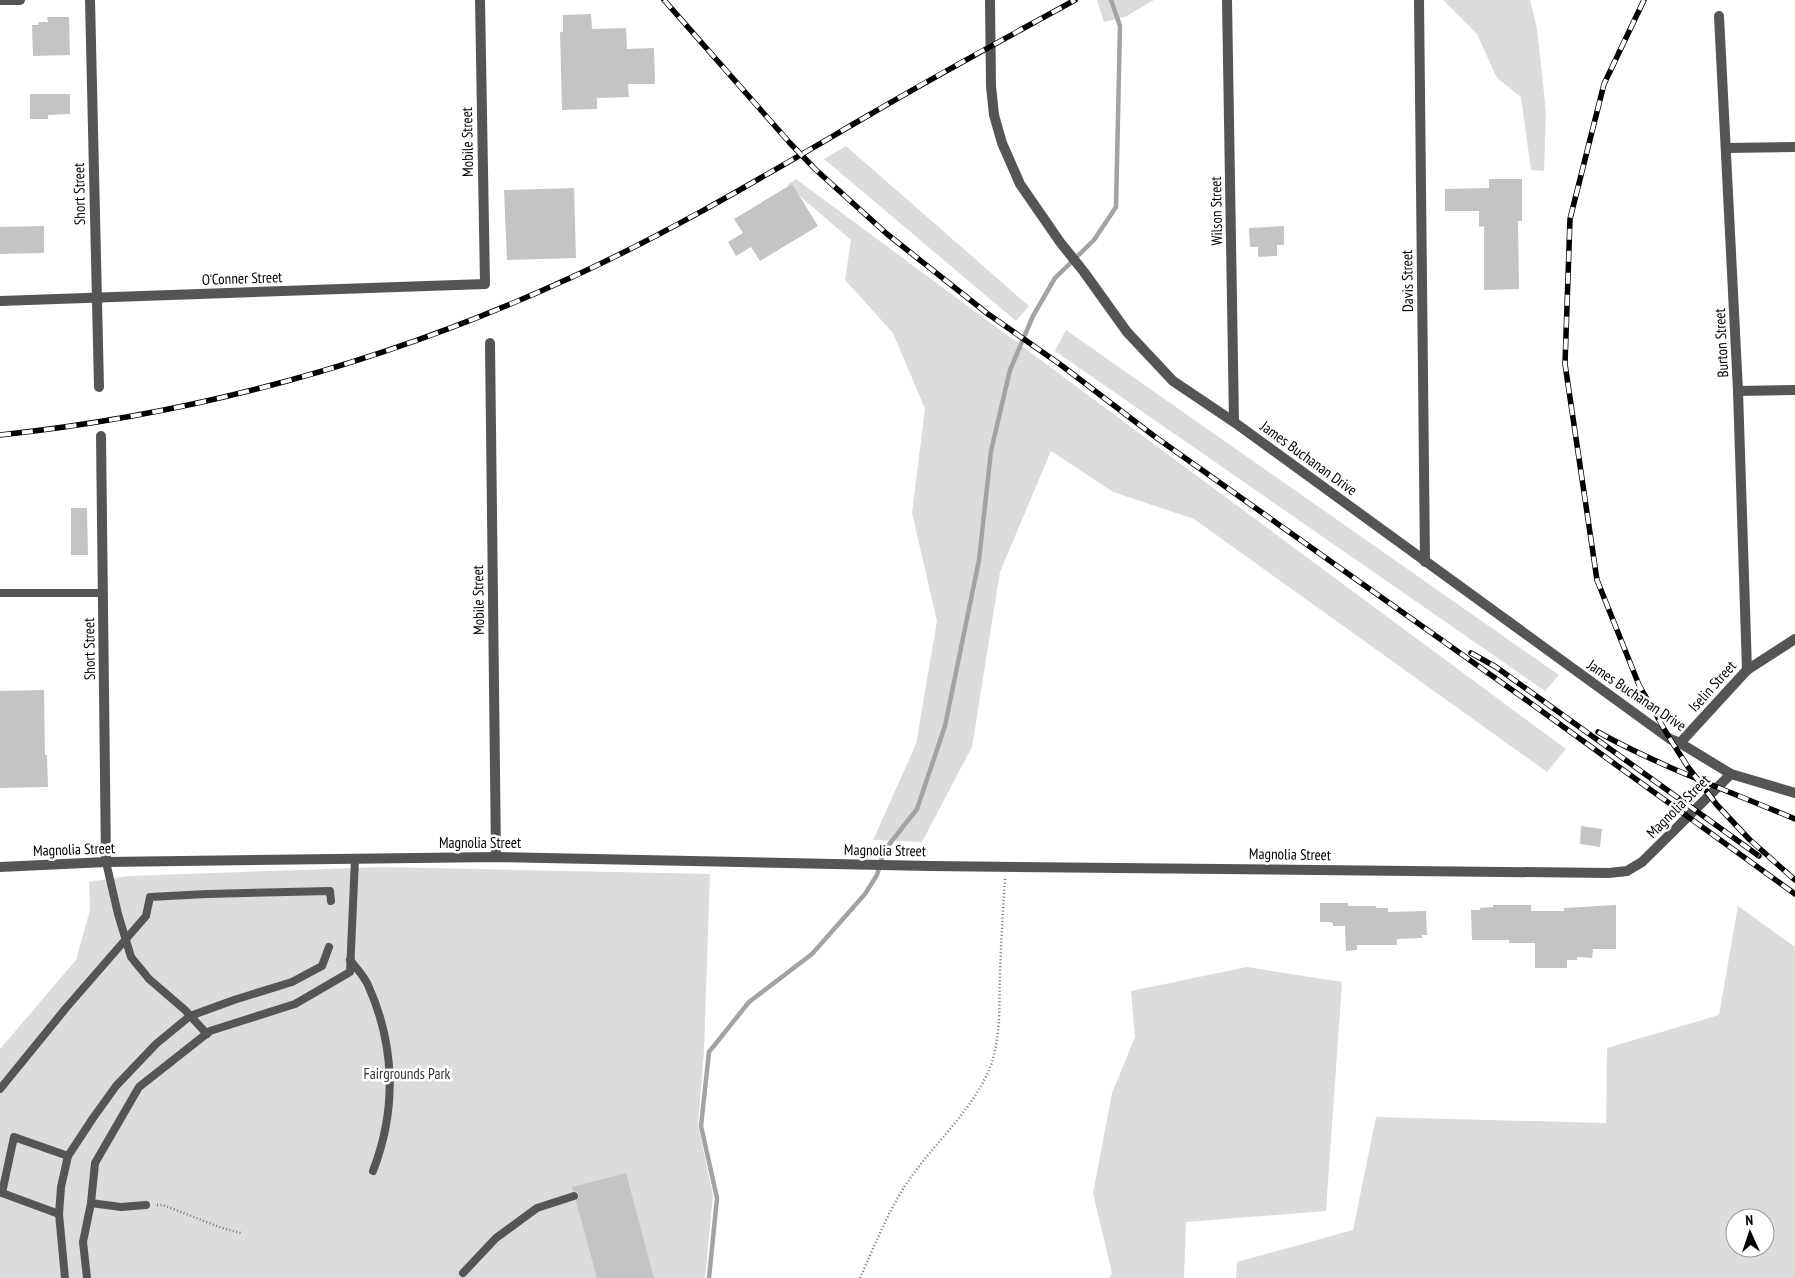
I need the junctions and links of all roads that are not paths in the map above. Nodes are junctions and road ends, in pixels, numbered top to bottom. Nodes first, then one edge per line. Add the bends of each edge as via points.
1 (0, 0) edge
2 (20, 0) edge
3 (90, 0) edge
4 (480, 0) edge
5 (990, 0) edge
6 (1227, 0) edge
7 (1419, 0) edge
8 (1719, 16) dead end
9 (1795, 147) edge
10 (1727, 148) junction
11 (485, 284) joint
12 (96, 298) junction
13 (0, 301) edge
14 (490, 343) dead end
15 (99, 387) dead end
16 (1795, 390) edge
17 (1738, 391) junction
18 (1234, 422) junction
19 (101, 436) dead end
20 (1425, 562) junction
21 (0, 593) edge
22 (103, 594) junction
23 (1795, 639) edge
24 (1747, 670) junction
25 (1680, 743) junction
26 (1731, 774) junction
27 (1795, 793) edge
28 (496, 856) junction
29 (355, 859) junction
30 (106, 862) junction
31 (0, 866) edge
32 (331, 901) dead end
33 (125, 941) junction
34 (328, 947) dead end
35 (350, 960) junction
36 (190, 1016) junction
37 (207, 1034) junction
38 (0, 1089) edge
39 (68, 1156) junction
40 (373, 1171) dead end
41 (574, 1196) dead end
42 (90, 1203) junction
43 (146, 1205) road end
44 (59, 1214) junction
45 (463, 1274) dead end
46 (65, 1278) edge
47 (87, 1278) edge

1 - 2 street
3 - 12 street, Short Street
4 - 11 street, Mobile Street
5 - 18 street, James Buchanan Drive via 994,115 1020,184 1127,332 1173,381
6 - 18 street, Wilson Street
7 - 20 street, Davis Street
8 - 10 street, Burton Street
9 - 10 street
10 - 17 street, Burton Street
11 - 12 street, O'Conner Street
12 - 13 street, O'Conner Street
12 - 15 street, Short Street
14 - 28 street, Mobile Street
16 - 17 street
17 - 24 street, Burton Street
18 - 20 street, James Buchanan Drive
19 - 22 street, Short Street
20 - 25 street, James Buchanan Drive via 1670,740
21 - 22 lane
22 - 30 street, Short Street
23 - 24 street, Iselin Street
24 - 25 street, Iselin Street
25 - 26 street, James Buchanan Drive
26 - 27 street, James Buchanan Drive
26 - 28 street, Magnolia Street via 1642,862 1627,871 1609,873 868,865
28 - 29 street, Magnolia Street
29 - 30 street, Magnolia Street
29 - 35 lane
30 - 31 street, Magnolia Street
30 - 33 lane
32 - 33 lane via 330,891 150,897 146,916
33 - 36 lane via 131,957 149,979
33 - 38 lane
34 - 36 lane via 322,966 292,982
35 - 37 lane via 350,972 295,1004
35 - 40 lane via 367,983 380,1017 390,1063 389,1113
36 - 37 lane
36 - 39 lane via 156,1044 116,1086
37 - 42 lane via 139,1087 94,1163
39 - 44 lane
39 - 44 lane via 14,1137 2,1193
41 - 45 lane via 537,1208 496,1238
42 - 43 lane via 121,1207
42 - 47 lane via 83,1242
44 - 46 lane

